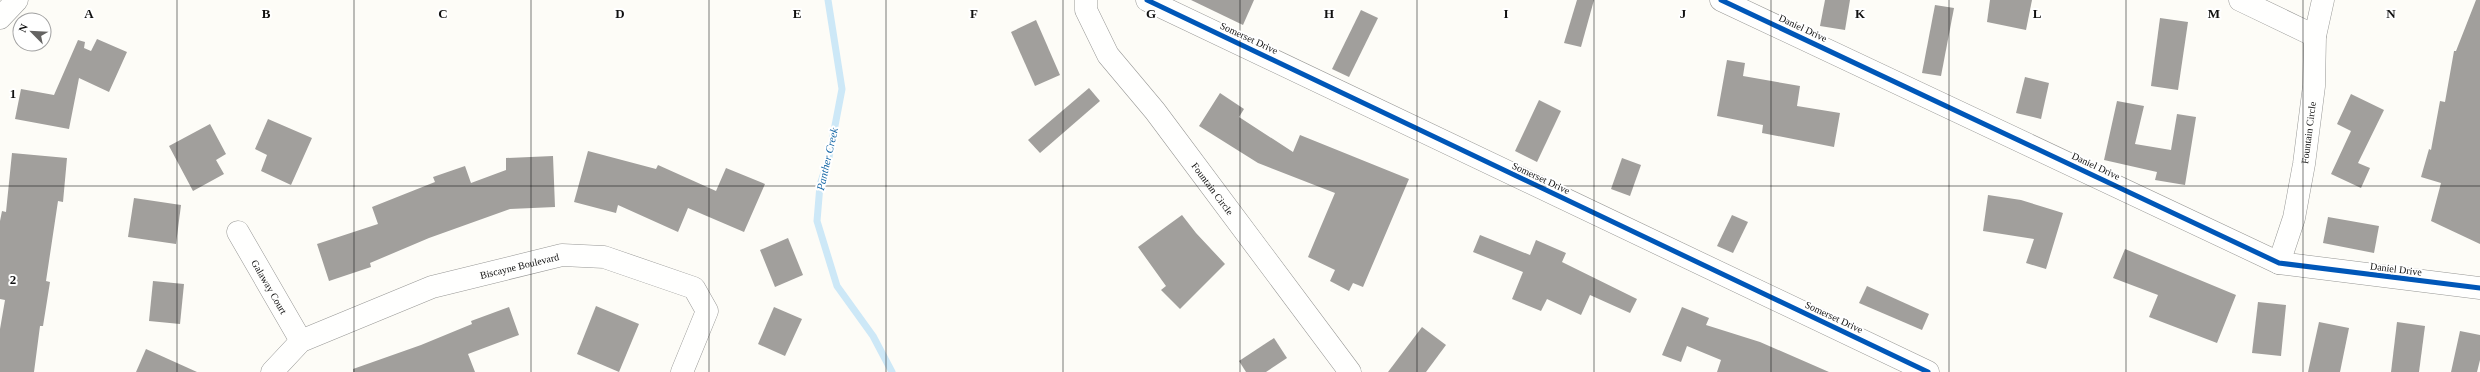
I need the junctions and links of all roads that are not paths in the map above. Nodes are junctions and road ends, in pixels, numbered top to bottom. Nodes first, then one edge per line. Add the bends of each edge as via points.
1 (17, 0) edge
2 (1086, 0) edge
3 (1147, 0) edge
4 (1722, 0) edge
5 (2240, 0) edge
6 (2323, 0) edge
7 (0, 18) edge
8 (2314, 36) junction
9 (238, 232) dead end
10 (2278, 263) junction
11 (2480, 288) edge
12 (301, 341) junction
13 (272, 372) edge
14 (682, 372) edge
15 (1350, 372) edge
16 (1928, 372) edge

1 - 7 street
2 - 15 street, Fountain Circle via 1086,10 1108,55 1155,111
3 - 16 street, Somerset Drive
4 - 10 street, Daniel Drive
5 - 8 street
6 - 8 street, Fountain Circle
8 - 10 street, Fountain Circle via 2314,86 2304,164 2294,218
9 - 12 street, Galaway Court
10 - 11 street, Daniel Drive
12 - 13 street, Biscayne Boulevard
12 - 14 street, Biscayne Boulevard via 432,287 562,255 604,257 694,288 707,312

